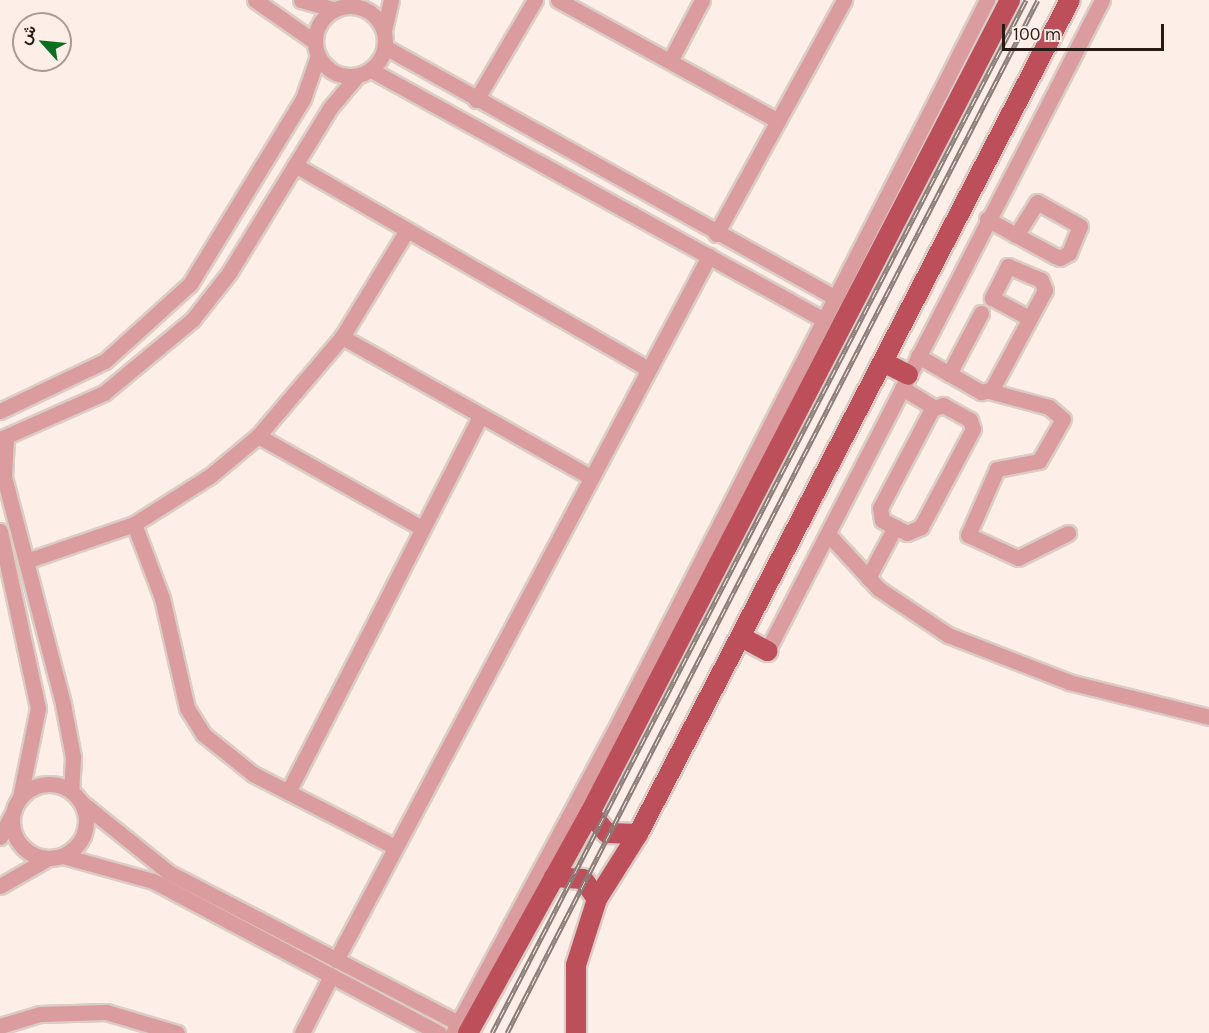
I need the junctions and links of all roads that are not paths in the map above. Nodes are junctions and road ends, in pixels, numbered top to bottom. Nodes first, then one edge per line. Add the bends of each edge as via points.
1 (255, 0) edge
2 (301, 0) edge
3 (391, 0) edge
4 (535, 0) edge
5 (558, 0) edge
6 (702, 0) edge
7 (844, 0) edge
8 (987, 0) edge
9 (1010, 0) edge
10 (1070, 0) edge
11 (1102, 0) edge
12 (348, 5) edge
13 (384, 30) junction
14 (385, 47) junction
15 (316, 49) junction
16 (670, 62) junction
17 (371, 70) junction
18 (356, 77) junction
19 (476, 100) junction
20 (778, 121) junction
21 (295, 165) junction
22 (987, 219) junction
23 (407, 230) junction
24 (716, 234) junction
25 (1016, 235) dead end
26 (709, 256) junction
27 (775, 266) junction
28 (765, 287) junction
29 (836, 298) junction
30 (981, 313) dead end
31 (1029, 318) dead end
32 (824, 320) junction
33 (342, 337) junction
34 (918, 356) junction
35 (883, 362) junction
36 (648, 369) junction
37 (949, 374) junction
38 (905, 382) junction
39 (989, 392) junction
40 (934, 407) junction
41 (0, 411) edge
42 (480, 416) junction
43 (258, 436) junction
44 (3, 438) edge
45 (589, 476) junction
46 (134, 524) junction
47 (895, 527) junction
48 (422, 528) junction
49 (0, 531) edge
50 (1068, 533) dead end
51 (828, 534) junction
52 (26, 561) junction
53 (5, 571) edge
54 (868, 578) junction
55 (741, 637) junction
56 (767, 651) joint
57 (1209, 717) edge
58 (288, 792) junction
59 (20, 797) junction
60 (76, 797) junction
61 (590, 813) junction
62 (12, 814) junction
63 (638, 834) junction
64 (0, 837) edge
65 (395, 848) junction
66 (63, 856) junction
67 (47, 859) junction
68 (554, 877) junction
69 (0, 886) edge
70 (597, 899) junction
71 (336, 960) junction
72 (331, 976) junction
73 (0, 1026) edge
74 (460, 1030) edge
75 (177, 1033) edge
76 (302, 1033) edge
77 (439, 1033) edge
78 (576, 1033) edge

1 - 15 street
2 - 12 street
3 - 13 street
4 - 19 street
5 - 16 street
6 - 16 street
7 - 20 street
8 - 29 street
9 - 61 main road
10 - 35 main road
11 - 22 street
12 - 13 street via 370,12
12 - 15 street via 320,23
13 - 14 street
14 - 17 street
14 - 19 street
15 - 18 street via 341,76
15 - 41 street via 303,99 190,284 105,360
16 - 20 street
17 - 18 street
17 - 26 street
18 - 21 street via 337,98
19 - 24 street
20 - 24 street
21 - 23 street
21 - 44 street via 229,273 172,339 104,393
22 - 25 street
22 - 34 street
23 - 33 street
23 - 36 street
24 - 27 street
26 - 28 street
26 - 36 street
27 - 28 street
27 - 29 street
28 - 32 street
29 - 32 street
30 - 37 street
31 - 39 street
32 - 74 street
33 - 42 street
33 - 43 street
34 - 37 street
34 - 38 street
35 - 38 main road
35 - 55 main road
36 - 45 street
37 - 39 street
38 - 40 street
38 - 51 street
39 - 50 street via 1049,407 1063,419 1039,461 998,469 968,535 1018,558
40 - 47 street via 880,508 882,520
40 - 47 street via 943,405 967,418 972,432 921,527 910,533
42 - 45 street
42 - 48 street
43 - 46 street via 210,476
43 - 48 street
44 - 52 street via 2,467
45 - 65 street
46 - 52 street
46 - 58 street via 162,597 194,720 229,757
47 - 54 street
48 - 58 street
49 - 53 street
51 - 54 street
51 - 56 street
52 - 60 street via 69,731
53 - 59 street via 38,708
54 - 57 street via 927,624 1010,663
55 - 56 main road
55 - 63 main road
58 - 65 street
59 - 60 street via 39,785
59 - 62 street
60 - 66 street via 86,827 82,839
60 - 71 street via 168,872
61 - 63 main road via 607,833
61 - 68 main road
62 - 64 street
62 - 67 street via 19,844
63 - 70 main road
65 - 71 street
66 - 67 street
66 - 72 street via 153,881
67 - 69 street
68 - 70 main road via 583,879
68 - 74 main road
70 - 78 main road via 576,965
71 - 74 street
72 - 76 street
72 - 77 street
73 - 75 street via 40,1014 106,1012

